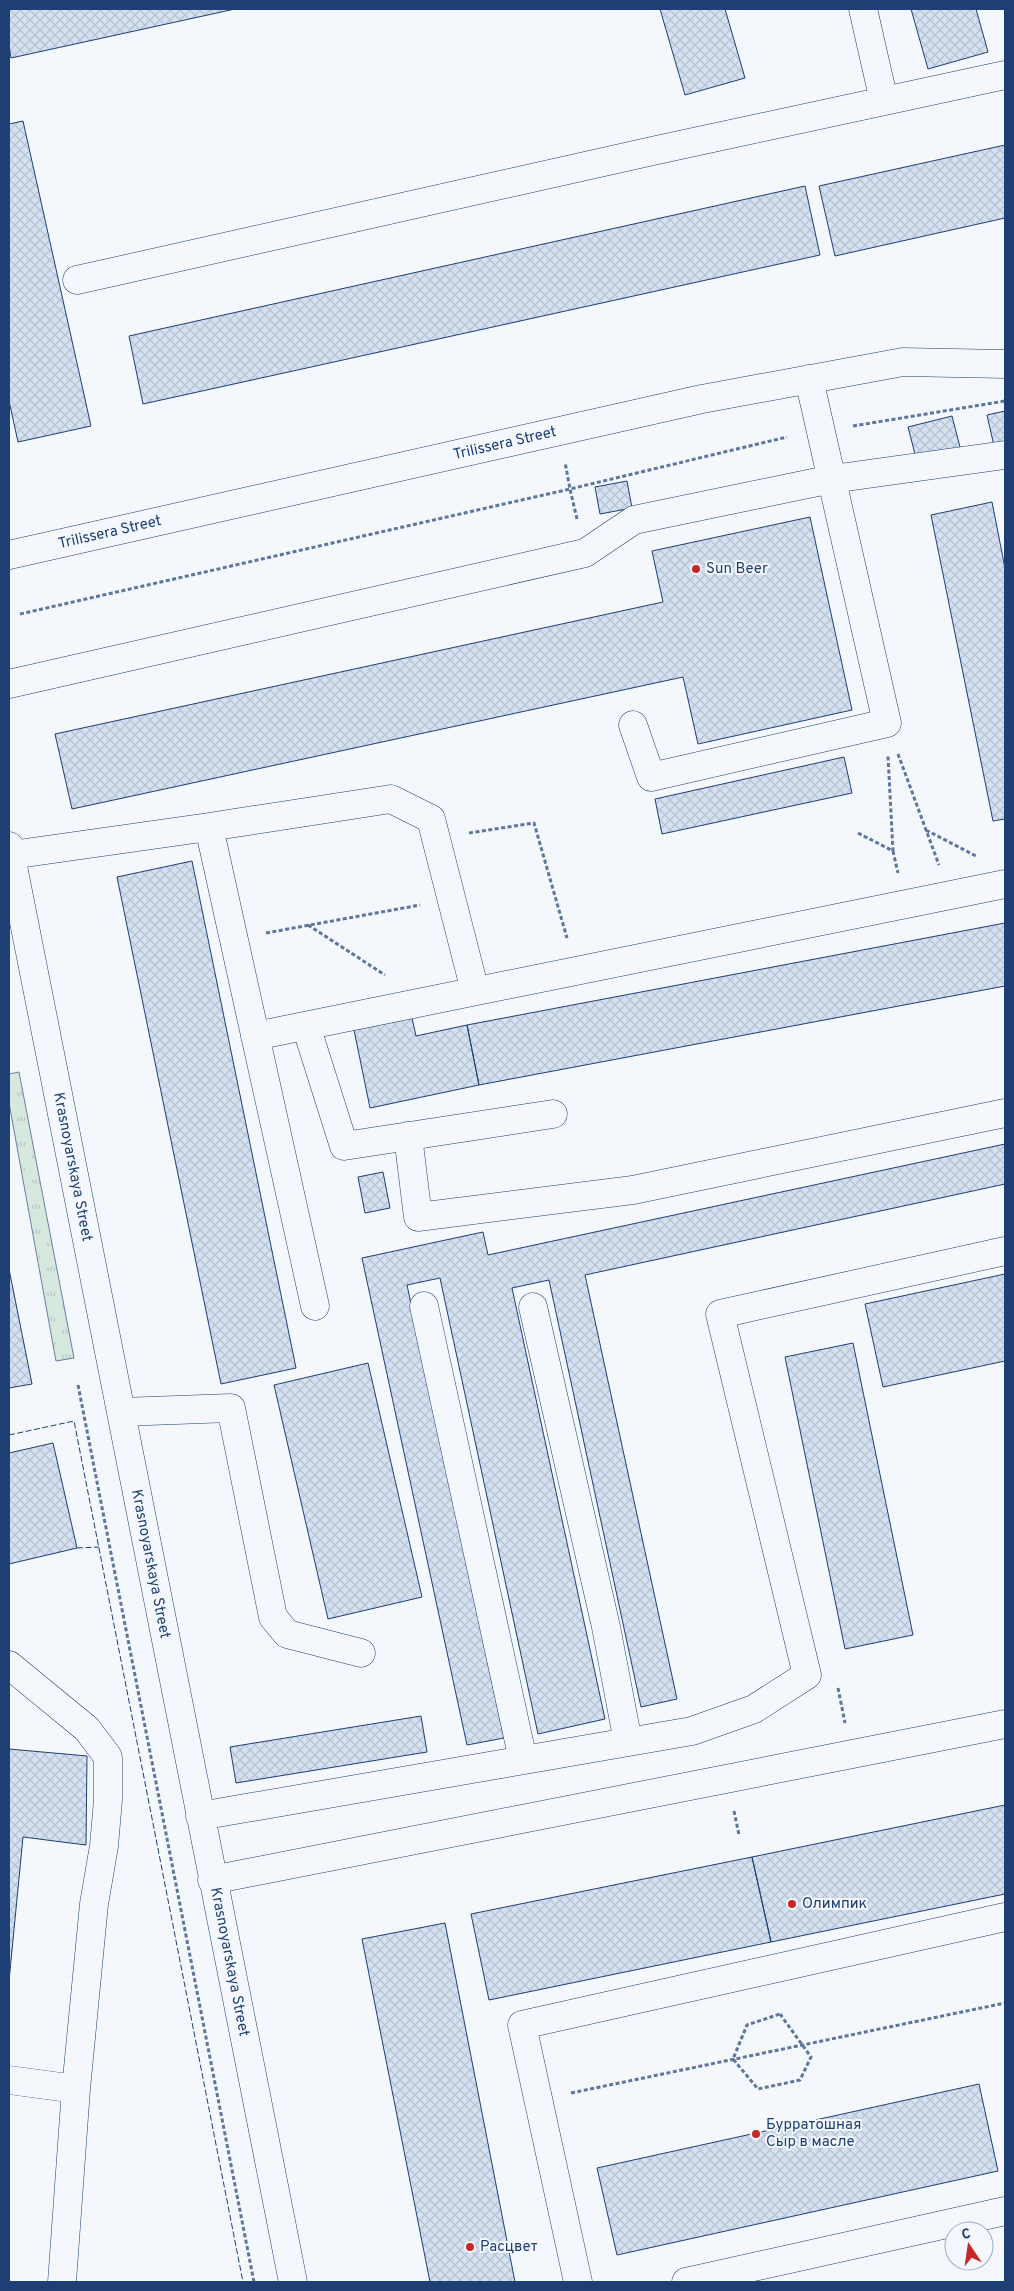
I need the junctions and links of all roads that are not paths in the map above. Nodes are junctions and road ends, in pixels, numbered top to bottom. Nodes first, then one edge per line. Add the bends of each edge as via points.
1 (862, 9) edge
2 (1005, 75) edge
3 (884, 101) junction
4 (77, 280) dead end
5 (1005, 364) edge
6 (809, 380) junction
7 (1005, 455) edge
8 (832, 479) junction
9 (9, 555) edge
10 (9, 684) edge
11 (633, 725) dead end
12 (209, 827) junction
13 (10, 851) edge
14 (1005, 884) edge
15 (475, 992) junction
16 (306, 1026) junction
17 (255, 1036) junction
18 (1005, 1113) edge
19 (553, 1114) dead end
20 (408, 1136) junction
21 (1005, 1251) edge
22 (314, 1306) dead end
23 (424, 1306) dead end
24 (534, 1307) dead end
25 (121, 1412) junction
26 (360, 1653) dead end
27 (9, 1665) edge
28 (1005, 1724) edge
29 (628, 1742) junction
30 (523, 1760) junction
31 (200, 1816) junction
32 (212, 1880) junction
33 (1005, 1917) edge
34 (9, 2080) edge
35 (76, 2089) junction
36 (1005, 2212) edge
37 (62, 2282) edge
38 (293, 2282) edge
39 (578, 2282) edge
40 (686, 2282) edge

1 - 3 street
2 - 3 street
3 - 4 street
5 - 6 street, Trilissera Street via 903,362
6 - 8 street
6 - 9 street, Trilissera Street via 702,399
7 - 8 street
8 - 10 street via 634,520 585,552
8 - 11 street via 886,723 651,777
12 - 13 street
12 - 15 street via 391,799 431,819
12 - 17 street
13 - 25 street, Krasnoyarskaya Street
14 - 15 street
15 - 16 street
16 - 17 street
16 - 20 street via 344,1146
17 - 22 street
18 - 20 street via 633,1190 418,1218
19 - 20 street
21 - 29 street via 720,1314 807,1675 754,1709 692,1730
23 - 30 street
24 - 29 street via 606,1626
25 - 26 street via 232,1408 273,1617 287,1634
25 - 31 street, Krasnoyarskaya Street
27 - 35 street via 87,1729 108,1756 104,1846 94,1904
28 - 32 street
29 - 30 street
30 - 31 street
31 - 32 street, Krasnoyarskaya Street
32 - 38 street, Krasnoyarskaya Street
33 - 39 street via 522,2025
34 - 35 street
35 - 37 street
36 - 40 street

